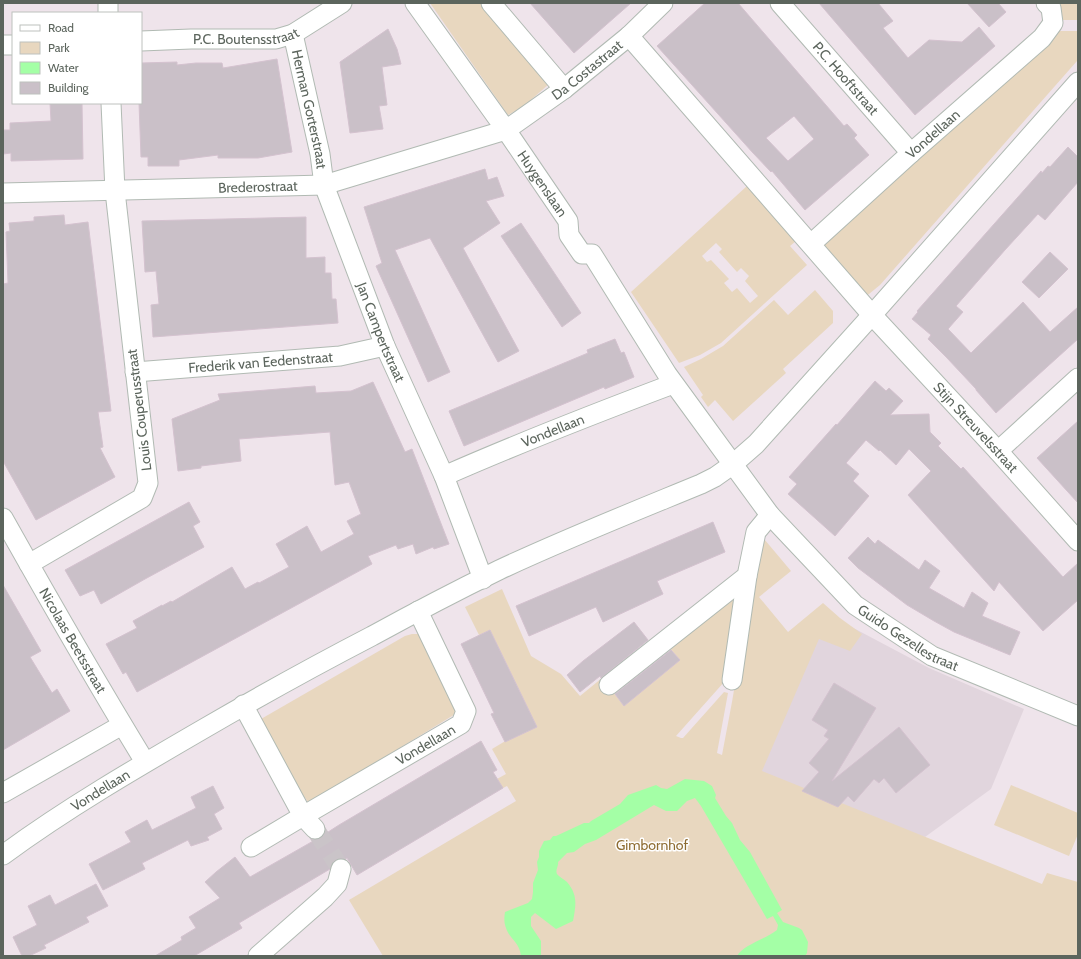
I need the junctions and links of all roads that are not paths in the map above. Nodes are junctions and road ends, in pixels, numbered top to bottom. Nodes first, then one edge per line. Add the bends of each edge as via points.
1 (342, 3) edge
2 (415, 3) edge
3 (491, 3) edge
4 (663, 3) edge
5 (780, 3) edge
6 (1046, 3) edge
7 (293, 34) junction
8 (629, 36) junction
9 (142, 41) edge
10 (1078, 82) edge
11 (564, 89) junction
12 (111, 104) edge
13 (506, 130) junction
14 (911, 153) junction
15 (324, 185) junction
16 (115, 191) junction
17 (3, 193) edge
18 (811, 244) junction
19 (872, 315) junction
20 (385, 346) junction
21 (135, 372) junction
22 (1078, 378) edge
23 (673, 384) junction
24 (998, 451) junction
25 (732, 465) junction
26 (444, 476) junction
27 (770, 515) junction
28 (3, 518) edge
29 (1078, 540) edge
30 (28, 564) junction
31 (747, 576) junction
32 (483, 579) junction
33 (418, 611) junction
34 (732, 680) dead end
35 (609, 685) dead end
36 (243, 705) junction
37 (1078, 716) edge
38 (122, 725) junction
39 (146, 762) junction
40 (3, 793) edge
41 (309, 823) junction
42 (22, 842) junction
43 (3, 846) edge
44 (251, 847) dead end
45 (3, 856) edge
46 (341, 869) dead end
47 (258, 956) edge

1 - 7 street, P.C. Boutensstraat
2 - 13 street, Huygenslaan
3 - 11 street
4 - 8 street, Da Costastraat
5 - 14 street, P.C. Hooftstraat
6 - 14 street, Vondellaan via 1051,8 1053,23 1042,38
7 - 9 street, P.C. Boutensstraat via 276,38
7 - 15 street, Herman Gorterstraat via 320,154
8 - 11 street, Da Costastraat
8 - 18 street
10 - 19 street, Vondellaan
11 - 13 street, Da Costastraat
12 - 16 street, Louis Couperusstraat
13 - 15 street, Brederostraat
13 - 23 street, Huygenslaan via 568,221 569,235 582,254 592,254
14 - 18 street, Vondellaan
15 - 16 street, Brederostraat
15 - 20 street, Jan Campertstraat
16 - 17 street, Brederostraat
16 - 21 street, Louis Couperusstraat
18 - 19 street
19 - 24 street, Stijn Streuvelsstraat
19 - 25 street, Vondellaan via 756,444
20 - 21 street, Frederik van Eedenstraat via 340,356
20 - 26 street, Jan Campertstraat
21 - 30 street, Louis Couperusstraat via 148,483 142,498
22 - 24 street
23 - 25 street
23 - 26 street, Vondellaan via 596,412
24 - 29 street, Stijn Streuvelsstraat
25 - 27 street, Guido Gezellestraat
25 - 32 street, Vondellaan via 701,484 548,548
26 - 32 street
27 - 31 street via 756,532
27 - 37 street, Guido Gezellestraat via 855,605 885,626 932,656
28 - 30 street, Nicolaas Beetsstraat
30 - 38 street, Nicolaas Beetsstraat
31 - 34 street
31 - 35 street
32 - 33 street, Vondellaan
33 - 36 street, Vondellaan
33 - 41 street, Vondellaan via 466,711 461,724
36 - 39 street, Vondellaan
36 - 41 street
38 - 39 street, Nicolaas Beetsstraat
38 - 40 street
39 - 42 street, Vondellaan via 63,813
41 - 44 street, Vondellaan
42 - 43 street, Vondellaan
42 - 45 street, Vondellaan
46 - 47 street via 337,884

